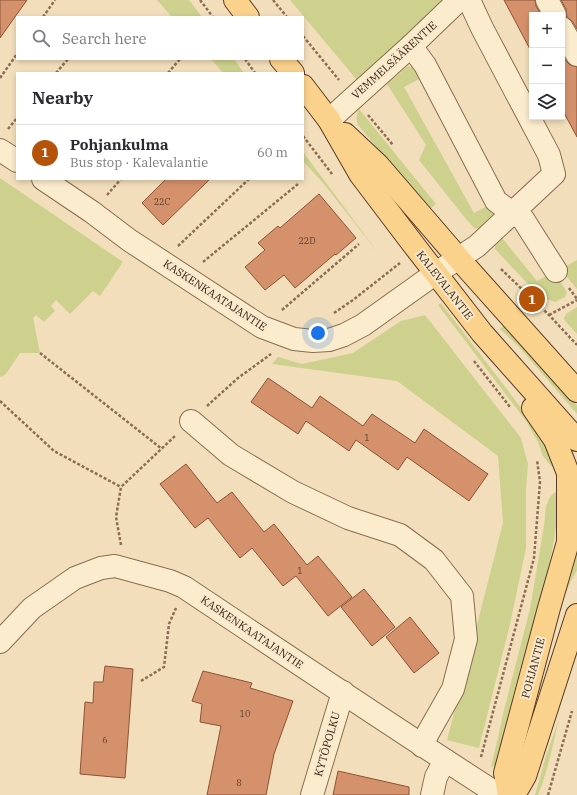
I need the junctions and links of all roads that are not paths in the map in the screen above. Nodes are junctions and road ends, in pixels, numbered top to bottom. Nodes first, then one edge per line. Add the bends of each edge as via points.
1 (235, 0) edge
2 (459, 0) edge
3 (469, 0) edge
4 (547, 0) edge
5 (553, 12) edge
6 (247, 16) edge
7 (565, 33) edge
8 (411, 46) junction
9 (577, 55) edge
10 (283, 60) edge
11 (291, 72) edge
12 (304, 87) edge
13 (329, 120) junction
14 (0, 150) edge
15 (16, 160) edge
16 (44, 180) edge
17 (512, 213) junction
18 (458, 258) junction
19 (556, 271) dead end
20 (436, 273) junction
21 (521, 377) junction
22 (577, 391) edge
23 (191, 421) dead end
24 (577, 440) edge
25 (572, 536) edge
26 (577, 615) edge
27 (0, 642) edge
28 (343, 692) junction
29 (422, 746) junction
30 (445, 760) junction
31 (312, 795) edge
32 (432, 795) edge
33 (499, 795) edge
34 (509, 795) edge
35 (514, 795) edge

1 - 6 main road
2 - 8 street, VEMMELSÄÄRENTIE
3 - 17 street, KASKENKAATAJANTIE via 549,156 554,174
4 - 5 street
7 - 9 street
8 - 13 street, VEMMELSÄÄRENTIE
8 - 17 street via 425,65 496,201
10 - 11 main road
12 - 13 main road, KALEVALANTIE
13 - 18 main road, KALEVALANTIE via 378,164
13 - 20 main road, KALEVALANTIE via 360,174
14 - 15 street
16 - 20 street, KASKENKAATAJANTIE via 129,240 262,327 294,339 329,340 344,335 363,325
17 - 18 street, KASKENKAATAJANTIE via 477,246
17 - 19 street via 523,219
18 - 20 street, KASKENKAATAJANTIE
18 - 22 main road, KALEVALANTIE
20 - 21 main road, KALEVALANTIE
21 - 24 main road, KALEVALANTIE
21 - 25 main road, POHJANTIE via 533,408 555,440 568,473
23 - 29 street via 231,454 293,492 348,518 400,535 434,560 462,596 466,639 453,689
25 - 34 main road, POHJANTIE via 549,608 505,773
26 - 35 main road via 525,776
27 - 28 street, KASKENKAATAJANTIE via 32,608 75,578 101,568 115,566 184,587
28 - 29 street, KASKENKAATAJANTIE
28 - 31 street, KYTÖPOLKU
29 - 30 street, KASKENKAATAJANTIE
30 - 32 street via 436,777
30 - 33 street, KASKENKAATAJANTIE

